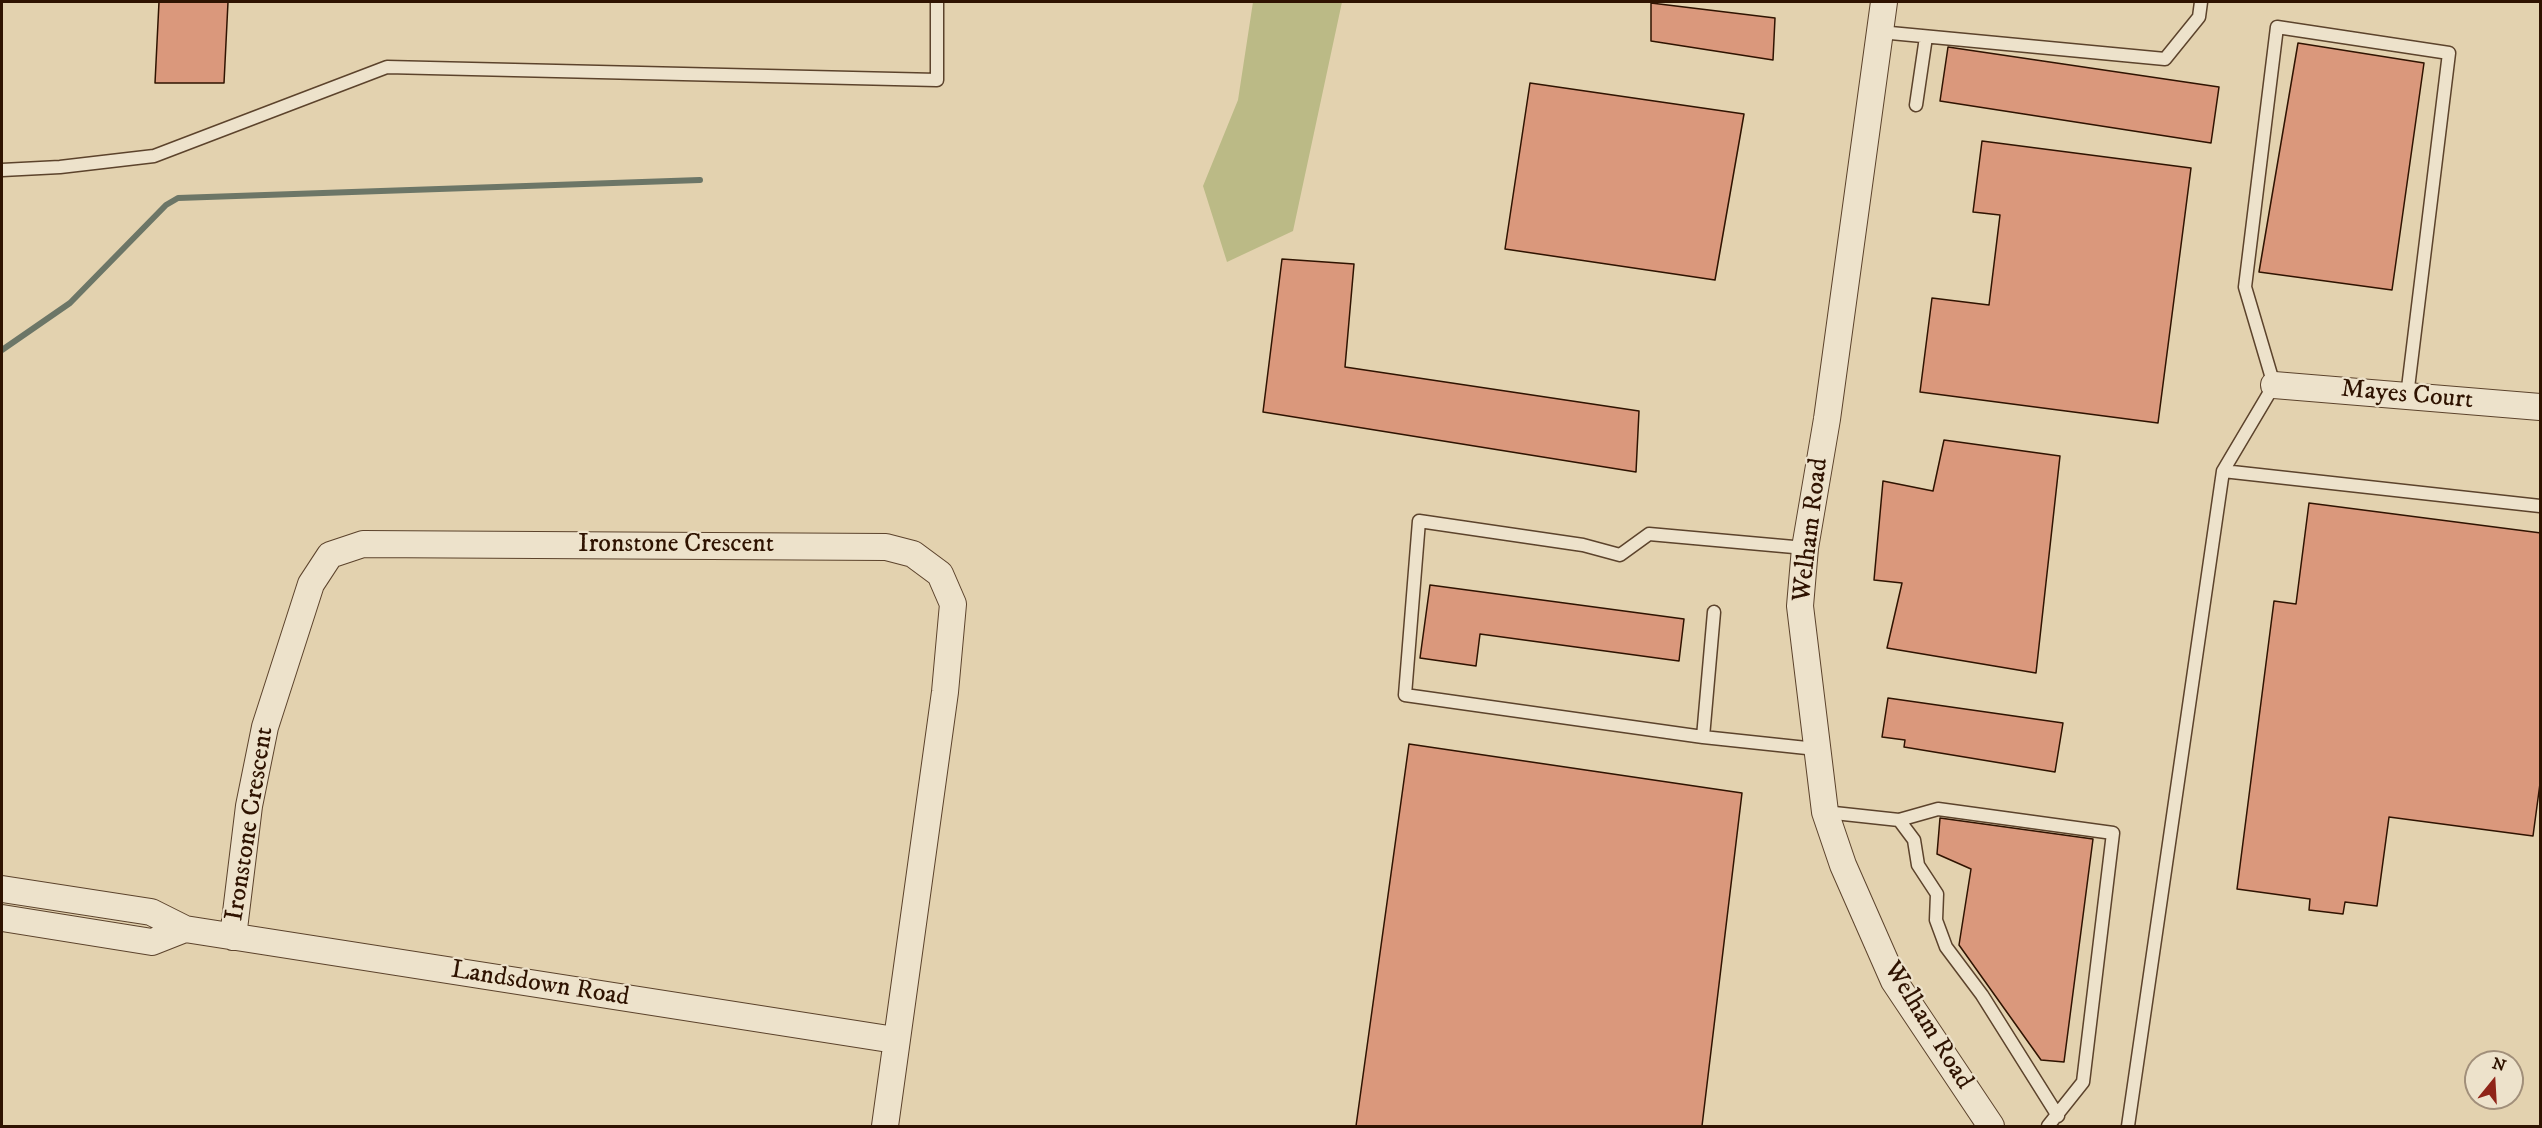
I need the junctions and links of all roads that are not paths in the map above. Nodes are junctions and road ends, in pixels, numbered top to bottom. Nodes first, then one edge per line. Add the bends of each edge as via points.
1 (937, 2) edge
2 (1884, 2) edge
3 (2201, 2) edge
4 (1880, 32) junction
5 (1926, 37) junction
6 (1916, 105) dead end
7 (2, 170) edge
8 (2274, 386) junction
9 (2407, 396) junction
10 (2541, 407) edge
11 (2223, 471) junction
12 (2541, 506) edge
13 (1805, 548) junction
14 (1714, 612) dead end
15 (1703, 737) junction
16 (1816, 750) junction
17 (1825, 812) junction
18 (1899, 820) junction
19 (2, 889) edge
20 (2, 918) edge
21 (184, 930) junction
22 (233, 937) junction
23 (895, 1040) junction
24 (2058, 1116) junction
25 (885, 1126) edge
26 (1991, 1126) edge
27 (2048, 1126) edge
28 (2128, 1126) edge

1 - 7 lane via 937,80 387,67 154,156
2 - 4 street, Welham Road
3 - 5 lane via 2199,17 2165,59
4 - 5 lane
4 - 13 street, Welham Road via 1827,419
5 - 6 lane
8 - 9 street, Mayes Court
8 - 9 lane via 2245,287 2277,27 2450,53
8 - 11 lane
9 - 10 street, Mayes Court
11 - 12 lane
11 - 28 lane
13 - 15 lane via 1649,534 1620,555 1583,545 1419,521 1405,695
13 - 16 street, Welham Road via 1800,606
14 - 15 lane
15 - 16 lane
16 - 17 street, Welham Road
17 - 18 lane
17 - 26 street, Welham Road via 1843,865 1894,981
18 - 24 lane via 1914,840 1918,865 1937,894 1936,920 1946,947 1982,995
18 - 24 lane via 1938,809 2113,833 2083,1082
19 - 21 street, Landsdown Road via 151,912
20 - 21 street, Landsdown Road via 152,942
21 - 22 street, Landsdown Road
22 - 23 street, Landsdown Road
22 - 23 street, Ironstone Crescent via 249,806 265,727 311,584 330,555 363,544 886,547 913,554 940,573 953,604 945,692
23 - 25 street, Ironstone Crescent
24 - 27 lane

